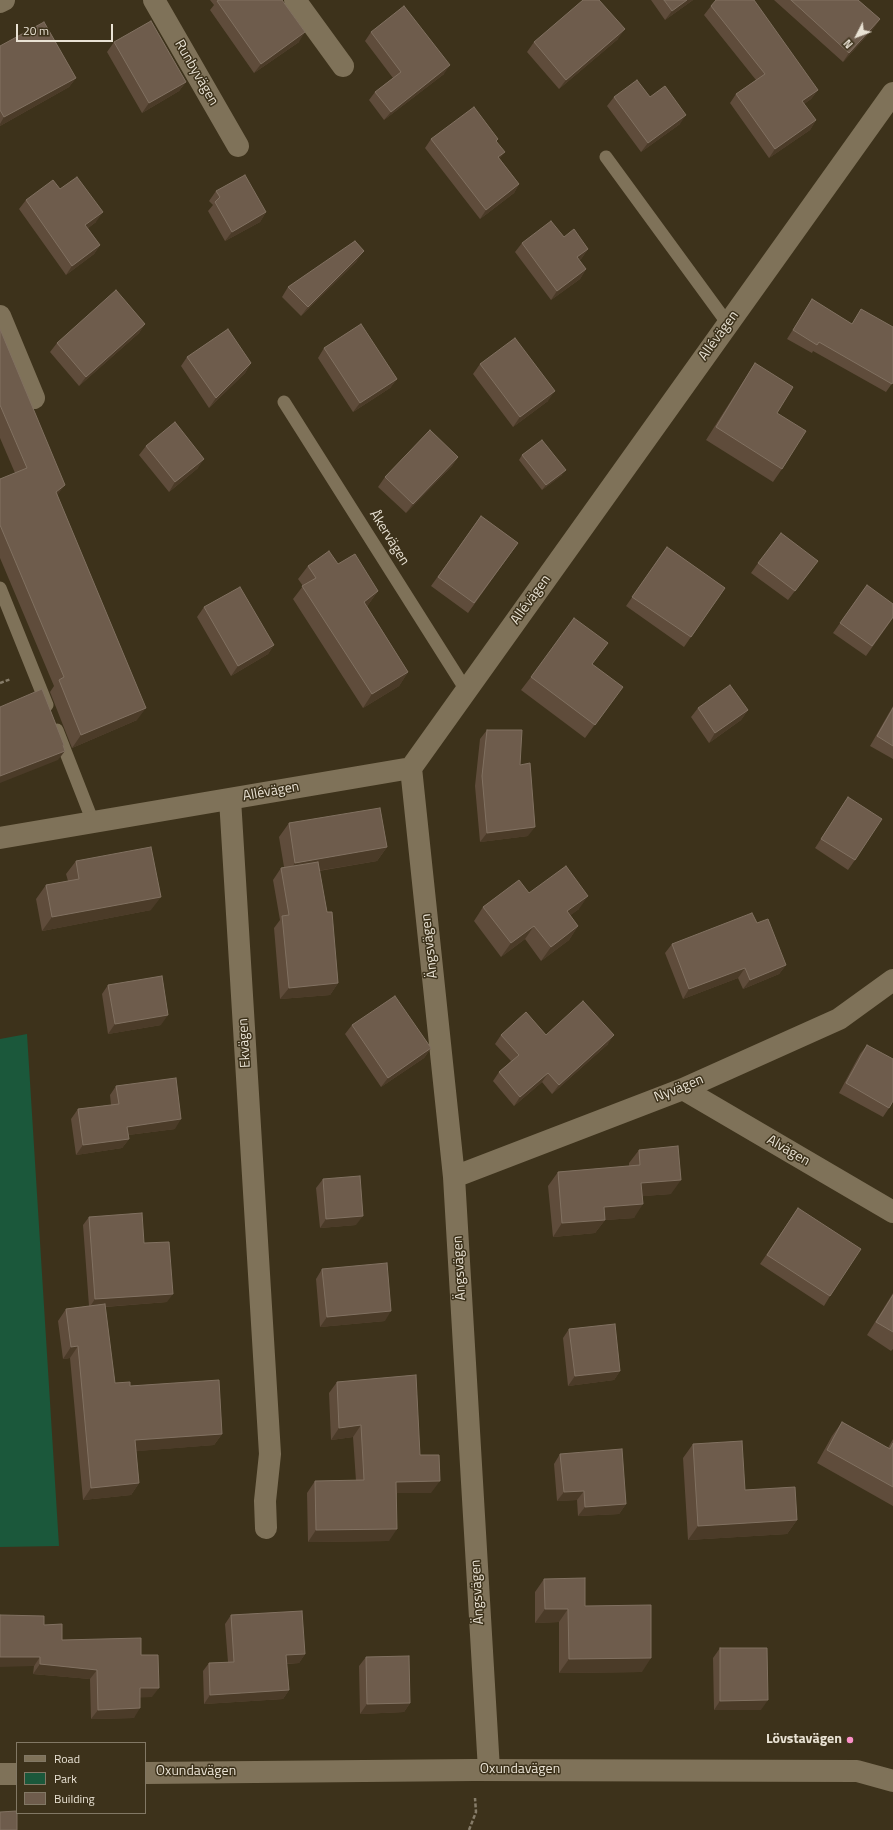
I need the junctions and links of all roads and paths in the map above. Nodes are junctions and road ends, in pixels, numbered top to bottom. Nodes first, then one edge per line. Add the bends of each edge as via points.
1 (4, 0) edge
2 (154, 0) edge
3 (294, 0) edge
4 (0, 2) edge
5 (343, 66) dead end
6 (893, 93) edge
7 (238, 146) dead end
8 (606, 157) dead end
9 (0, 316) edge
10 (728, 324) junction
11 (34, 398) dead end
12 (284, 402) dead end
13 (0, 588) edge
14 (466, 690) junction
15 (411, 768) junction
16 (230, 799) junction
17 (93, 822) junction
18 (0, 838) edge
19 (893, 980) edge
20 (683, 1089) junction
21 (454, 1177) junction
22 (893, 1212) edge
23 (266, 1528) dead end
24 (488, 1770) junction
25 (146, 1773) edge
26 (0, 1774) edge
27 (16, 1774) edge
28 (893, 1781) edge

1 - 4 street
2 - 7 street, Runbyvägen
3 - 5 street
6 - 10 street, Allévägen
8 - 10 lane
9 - 11 street
10 - 14 street, Allévägen
12 - 14 lane, Åkervägen
13 - 17 lane
14 - 15 street, Allévägen
15 - 16 street, Allévägen
15 - 21 street, Ängsvägen
16 - 17 street, Allévägen
16 - 23 street, Ekvägen via 270,1454 265,1501
17 - 18 street, Allévägen
19 - 20 street, Nyvägen via 839,1019
20 - 21 street, Nyvägen
20 - 22 street, Alvägen
21 - 24 street, Ängsvägen
24 - 25 street, Oxundavägen
24 - 28 street, Oxundavägen via 857,1771
26 - 27 street

